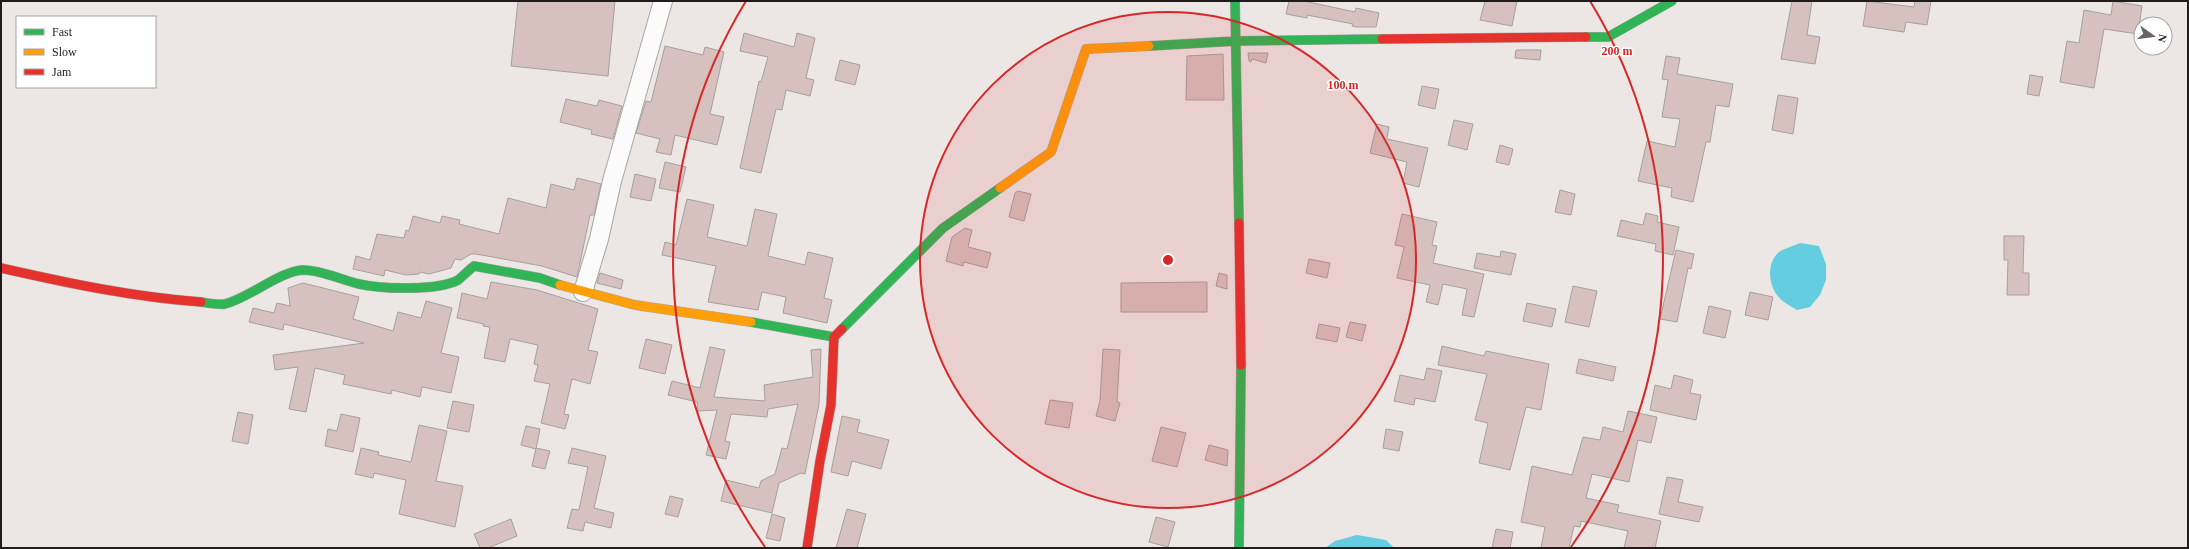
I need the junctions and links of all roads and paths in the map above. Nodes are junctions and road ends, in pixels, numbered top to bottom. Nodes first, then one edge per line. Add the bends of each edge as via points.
1 (663, 1) edge
2 (1235, 1) edge
3 (1672, 1) edge
4 (1236, 40) junction
5 (1, 268) edge
6 (583, 292) junction
7 (834, 337) junction
8 (807, 548) edge
9 (1239, 548) edge

1 - 6 street
2 - 4 street
3 - 4 street via 1608,37
4 - 7 street via 1086,49 1051,152 943,228
4 - 9 street via 1241,352
5 - 6 street via 94,289 160,299 224,304 282,276 302,270 386,289 431,286 457,280 474,266 540,278
6 - 7 street via 636,305 715,315
7 - 8 street via 831,405

